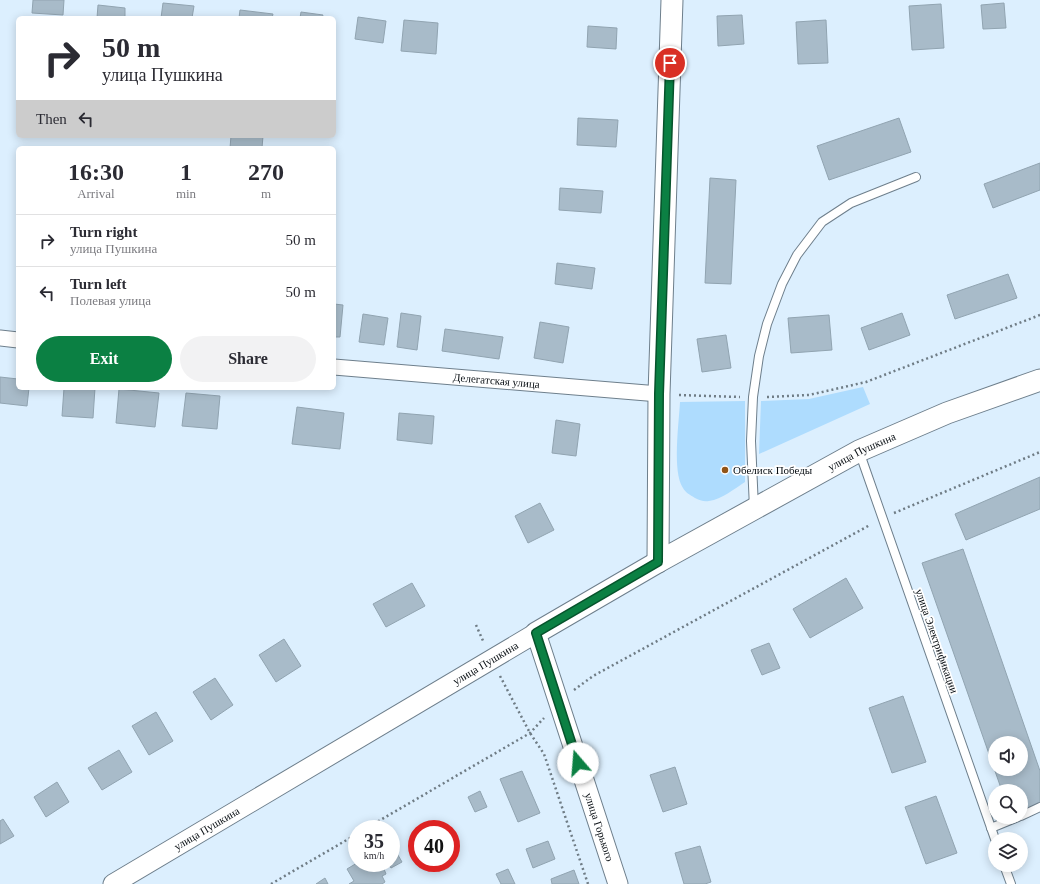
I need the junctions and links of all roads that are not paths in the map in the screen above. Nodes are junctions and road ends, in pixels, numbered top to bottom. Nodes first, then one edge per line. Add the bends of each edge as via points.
1 (672, 0) edge
2 (916, 177) dead end
3 (0, 338) edge
4 (16, 340) edge
5 (336, 367) edge
6 (1040, 380) edge
7 (659, 394) junction
8 (859, 451) junction
9 (754, 509) junction
10 (658, 562) junction
11 (536, 633) junction
12 (1040, 807) edge
13 (1028, 813) edge
14 (1001, 824) edge
15 (991, 828) junction
16 (992, 832) edge
17 (1007, 872) edge
18 (113, 884) edge
19 (618, 884) edge
20 (1011, 884) edge

1 - 7 main road
2 - 9 lane via 850,203 822,222 797,255 782,284 759,356 753,397 751,441
3 - 4 street
5 - 7 street, Делегатская улица
6 - 8 main road, улица Пушкина via 947,413
7 - 10 main road
8 - 9 main road, улица Пушкина
8 - 15 lane, улица Электрификации
9 - 10 main road, улица Пушкина
10 - 11 main road, улица Пушкина
11 - 18 street, улица Пушкина
11 - 19 street, улица Горького
12 - 13 lane
14 - 15 lane
15 - 16 lane, улица Электрификации
17 - 20 lane

